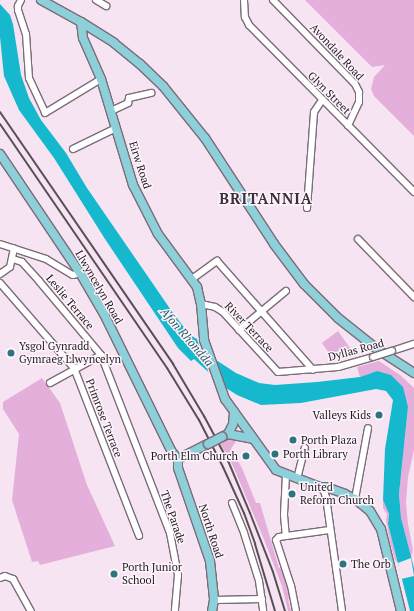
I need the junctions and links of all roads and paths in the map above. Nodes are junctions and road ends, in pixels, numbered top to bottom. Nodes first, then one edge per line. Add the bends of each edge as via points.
1 (21, 0) edge
2 (41, 0) edge
3 (96, 0) edge
4 (244, 0) edge
5 (273, 0) edge
6 (106, 6) dead end
7 (81, 22) junction
8 (101, 79) junction
9 (151, 93) dead end
10 (322, 100) junction
11 (111, 111) junction
12 (348, 126) junction
13 (116, 128) junction
14 (74, 149) dead end
15 (0, 154) edge
16 (414, 192) edge
17 (307, 208) dead end
18 (358, 240) dead end
19 (0, 244) edge
20 (14, 248) junction
21 (13, 259) junction
22 (80, 273) junction
23 (0, 274) edge
24 (192, 279) junction
25 (0, 283) edge
26 (286, 291) dead end
27 (414, 298) edge
28 (202, 304) junction
29 (261, 311) junction
30 (239, 330) junction
31 (414, 344) edge
32 (101, 355) junction
33 (74, 368) junction
34 (313, 370) junction
35 (278, 372) joint
36 (414, 373) edge
37 (50, 383) dead end
38 (234, 412) junction
39 (368, 428) dead end
40 (131, 433) joint
41 (225, 435) junction
42 (253, 439) junction
43 (305, 448) dead end
44 (178, 459) junction
45 (286, 475) junction
46 (297, 479) junction
47 (320, 487) junction
48 (355, 500) junction
49 (232, 503) dead end
50 (330, 530) junction
51 (139, 536) dead end
52 (286, 536) junction
53 (0, 578) edge
54 (262, 599) junction
55 (214, 600) junction
56 (31, 611) edge
57 (175, 611) edge
58 (212, 611) edge
59 (263, 611) edge
60 (296, 611) edge
61 (342, 611) edge
62 (401, 611) edge

1 - 8 street via 18,10 26,34 29,78 45,113
2 - 7 main road
3 - 6 street
4 - 10 street, Glyn Street via 245,17 249,25
5 - 12 street, Avondale Road via 355,84 359,92 358,102
7 - 8 main road, Eirw Road via 83,38
7 - 36 main road via 114,42 177,101 205,138 290,268 319,300 362,338
8 - 11 main road, Eirw Road
9 - 11 street via 129,98 128,104
10 - 12 street, Glyn Street
10 - 17 street via 314,112
11 - 13 main road, Eirw Road
12 - 16 street, Glyn Street
13 - 14 street
13 - 24 main road, Eirw Road via 133,185 143,206 158,234
15 - 22 main road, Llwyncelyn Road
18 - 27 street
19 - 20 street
20 - 21 street
20 - 22 street via 46,259 73,275
21 - 23 street via 10,267
21 - 32 street, Leslie Terrace via 22,262 40,281
22 - 44 main road, Llwyncelyn Road via 104,314 172,452
24 - 28 main road, Eirw Road
24 - 29 street via 217,261
25 - 33 street, Primrose Terrace
26 - 29 street
28 - 30 street, River Terrace via 215,307
28 - 38 main road, Eirw Road via 204,340 219,386
29 - 30 street
29 - 34 street
30 - 35 street, River Terrace
31 - 34 street, Dyllas Road, bridge via 338,367
32 - 33 street
32 - 40 street, Leslie Terrace
33 - 37 street
33 - 51 street, Primrose Terrace
34 - 35 street, Dyllas Road
38 - 41 main road via 233,424
38 - 42 main road, Eirw Road
39 - 48 street
40 - 57 street, The Parade via 173,545 178,575
41 - 42 main road
41 - 44 main road, bridge
42 - 45 main road, Eirw Road via 274,467
43 - 46 street
44 - 55 main road, North Road via 178,468 210,561
45 - 46 main road, Eirw Road
45 - 52 street
46 - 47 main road, Eirw Road
47 - 48 main road, Eirw Road via 326,487
47 - 50 street via 326,497
48 - 62 main road, Eirw Road via 370,511 381,529
49 - 54 street via 253,559
50 - 52 street
50 - 61 street
52 - 60 street via 276,540
53 - 56 street via 5,576 13,579
54 - 55 street
54 - 59 street
55 - 58 main road, North Road

